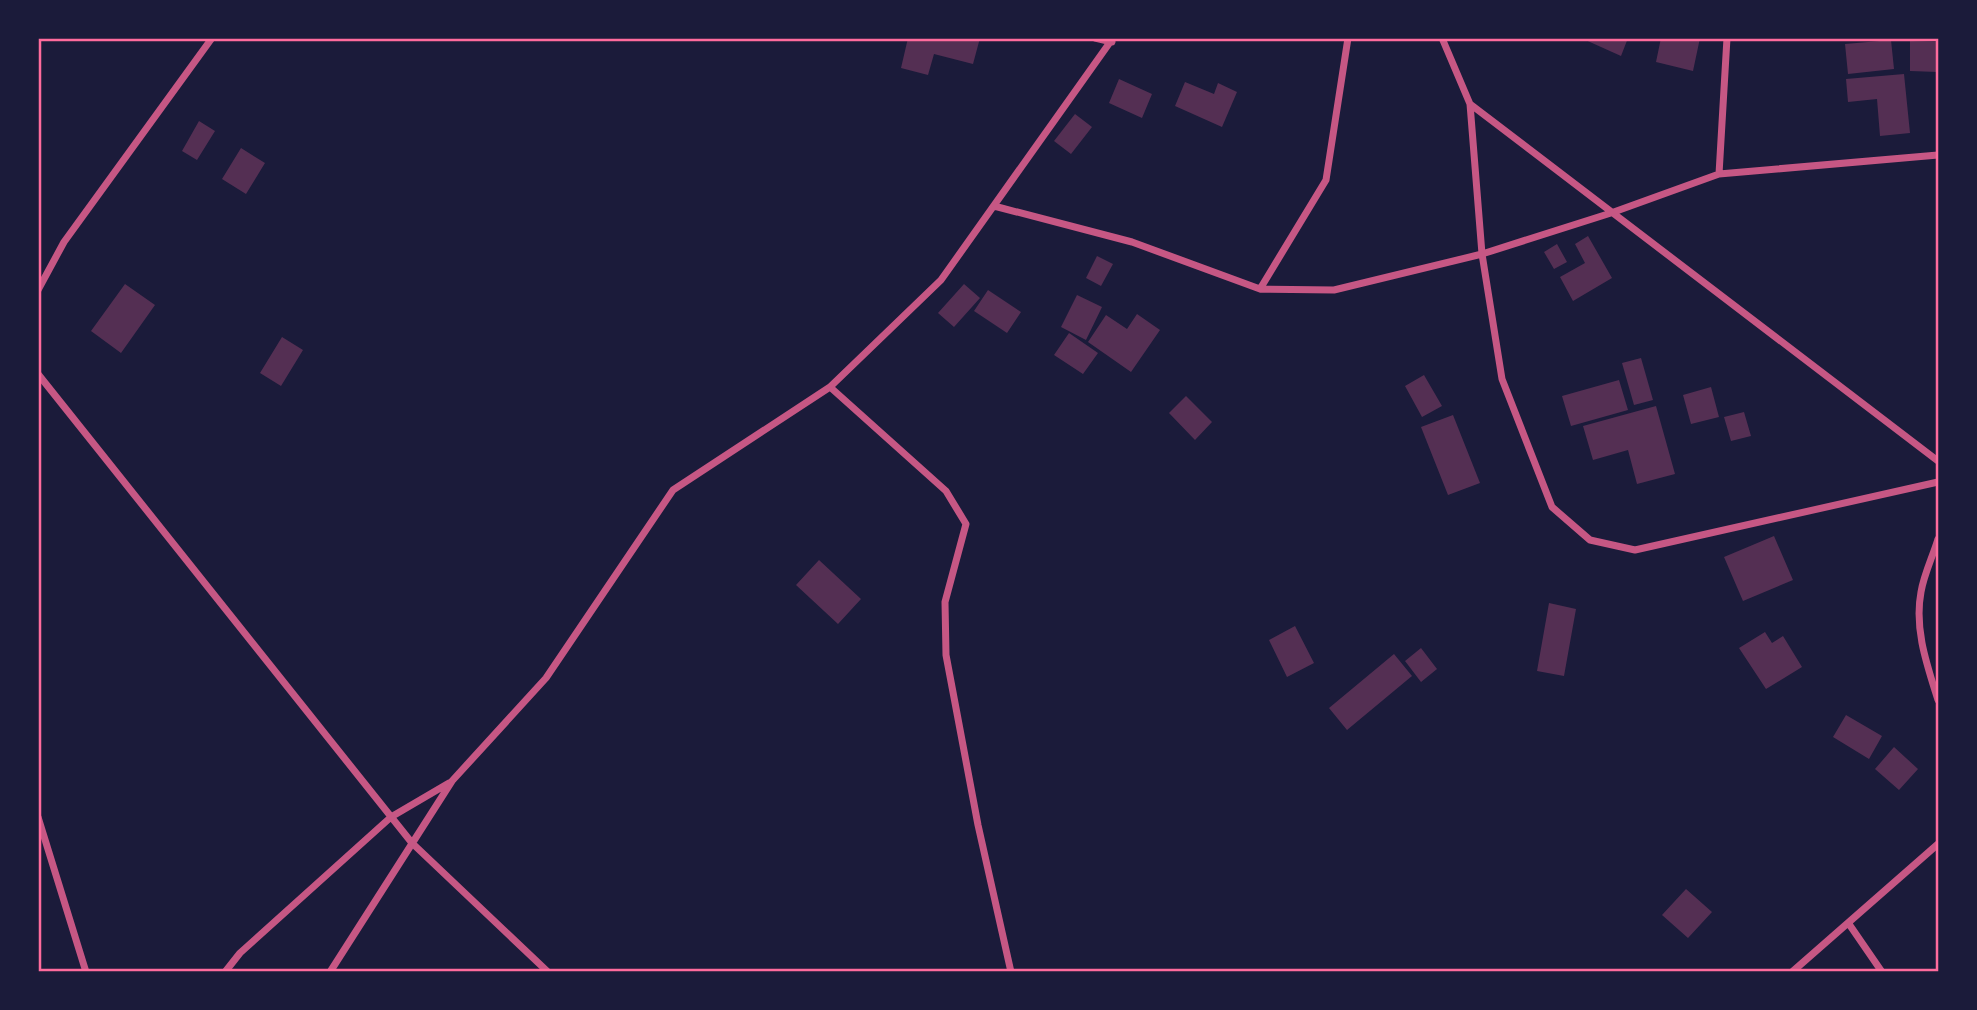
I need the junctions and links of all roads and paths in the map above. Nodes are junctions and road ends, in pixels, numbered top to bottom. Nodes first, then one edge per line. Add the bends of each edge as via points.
1 (212, 38) edge
2 (1095, 38) edge
3 (1348, 38) edge
4 (1442, 38) edge
5 (1727, 38) edge
6 (1113, 40) edge
7 (1470, 104) junction
8 (1938, 155) edge
9 (1718, 174) junction
10 (994, 206) junction
11 (1611, 213) junction
12 (1482, 254) junction
13 (1261, 289) junction
14 (38, 290) edge
15 (38, 374) edge
16 (830, 387) junction
17 (1938, 461) edge
18 (1938, 482) edge
19 (1938, 539) edge
20 (1938, 700) edge
21 (453, 781) junction
22 (38, 817) edge
23 (391, 817) junction
24 (412, 843) junction
25 (1938, 844) edge
26 (1849, 924) junction
27 (86, 971) edge
28 (225, 971) edge
29 (330, 971) edge
30 (548, 971) edge
31 (1011, 971) edge
32 (1793, 971) edge
33 (1882, 971) edge

1 - 14 street via 64,242
2 - 6 street
3 - 13 street via 1326,180
4 - 7 street
5 - 9 street
6 - 10 street
7 - 11 street
7 - 12 street
8 - 9 street
9 - 11 street
10 - 13 street via 1132,242
10 - 16 street via 941,280
11 - 12 street
11 - 17 street
12 - 13 street via 1335,290
12 - 18 street via 1503,379 1527,443 1552,507 1590,540 1635,550
15 - 23 street
16 - 21 street via 673,490 546,678
16 - 31 street via 946,491 966,524 945,602 946,655
19 - 20 street via 1921,591 1919,625
21 - 23 street
21 - 24 street
22 - 27 street
23 - 24 street
23 - 28 street
24 - 29 street
24 - 30 street
25 - 26 street
26 - 32 street
26 - 33 street

